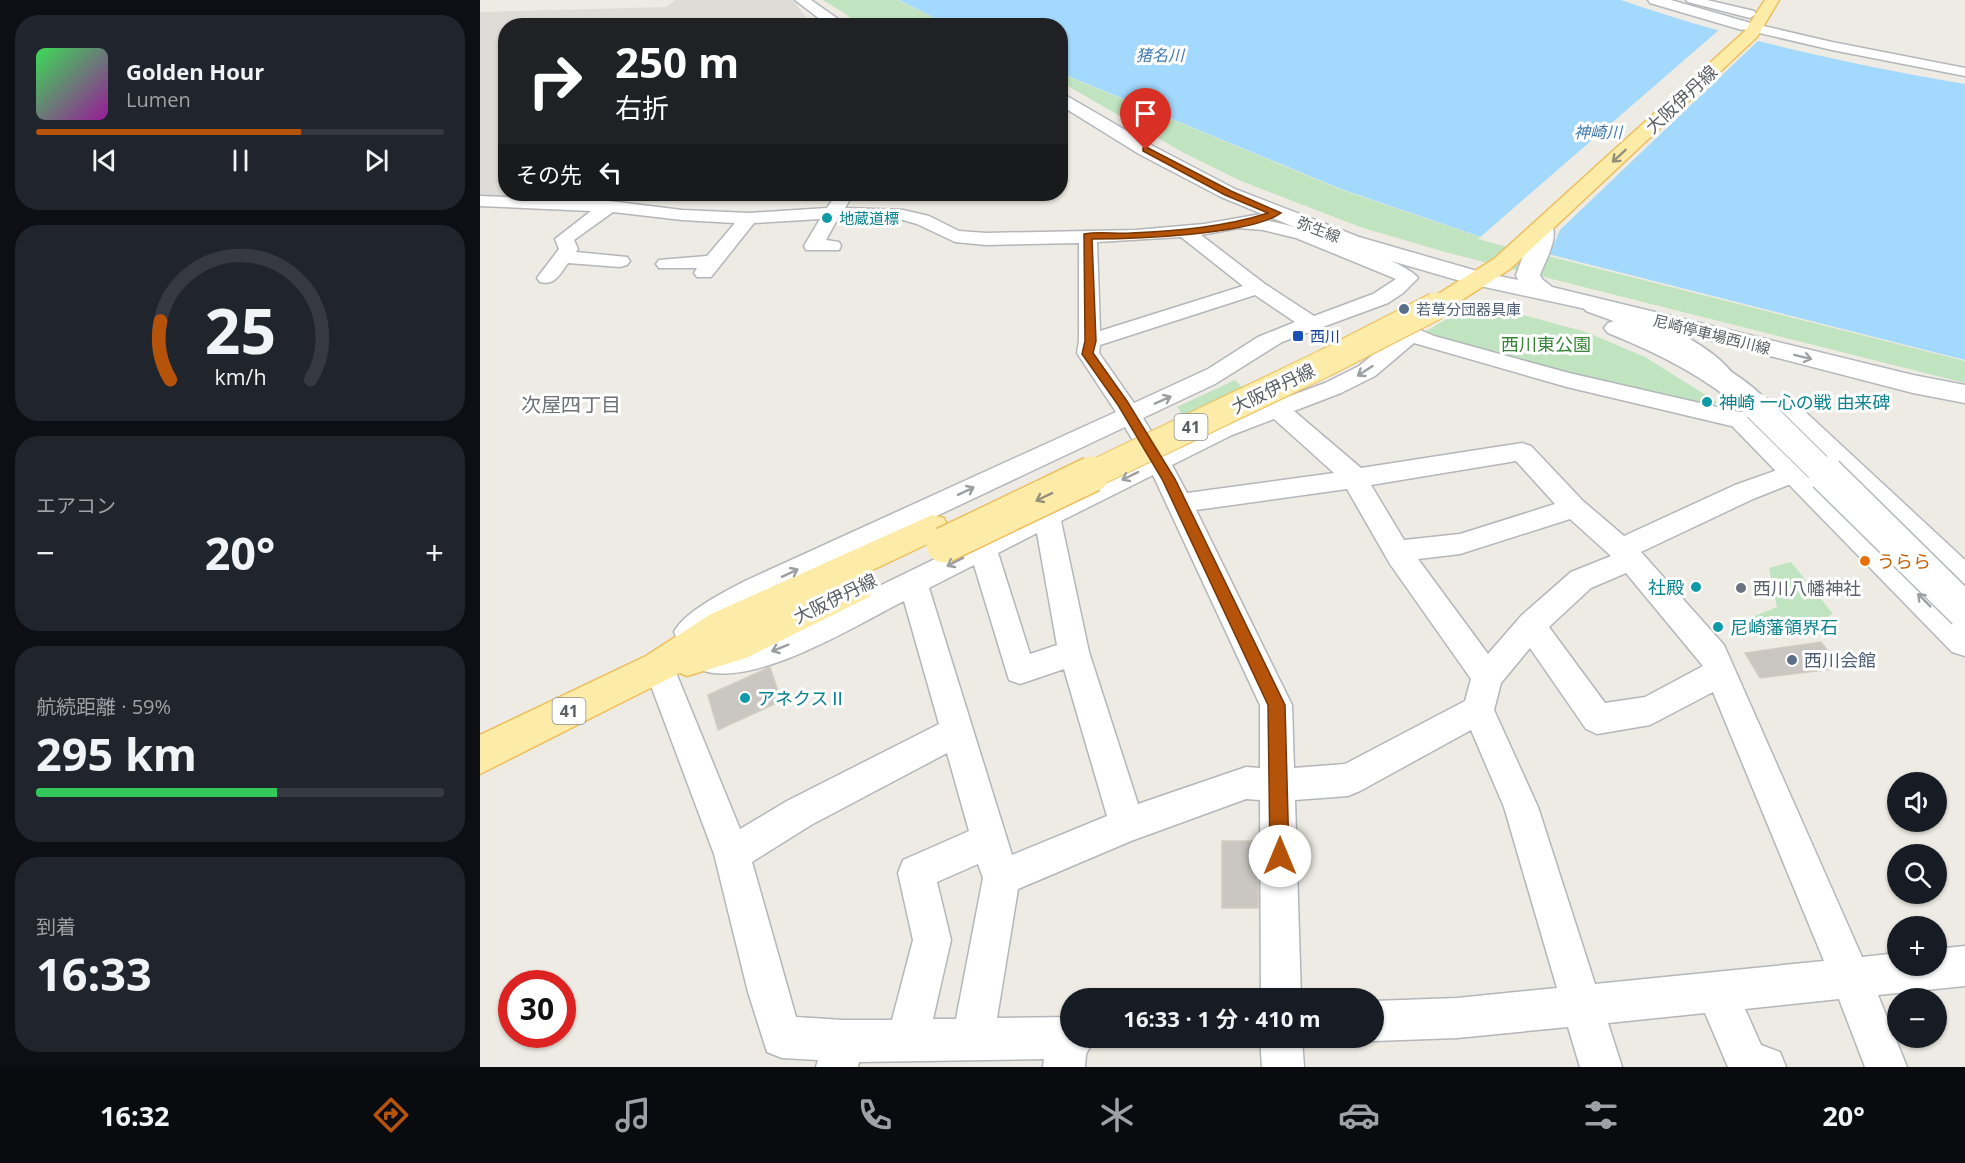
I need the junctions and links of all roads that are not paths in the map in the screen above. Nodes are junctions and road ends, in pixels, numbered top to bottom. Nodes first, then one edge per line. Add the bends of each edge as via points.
1 (802, 0) edge
2 (1655, 0) edge
3 (1692, 0) edge
4 (1759, 0) edge
5 (1772, 0) edge
6 (827, 18) edge
7 (1748, 25) junction
8 (1965, 72) edge
9 (1068, 102) edge
10 (480, 201) edge
11 (840, 201) edge
12 (607, 202) edge
13 (834, 213) junction
14 (1276, 213) junction
15 (749, 218) junction
16 (1244, 224) junction
17 (1543, 228) junction
18 (1185, 231) junction
19 (1506, 234) dead end
20 (1088, 236) junction
21 (816, 246) dead end
22 (564, 257) junction
23 (620, 261) dead end
24 (666, 264) dead end
25 (1479, 267) junction
26 (547, 278) dead end
27 (1258, 288) junction
28 (1542, 288) junction
29 (1364, 305) junction
30 (1309, 322) junction
31 (1411, 335) junction
32 (1090, 341) junction
33 (1771, 349) junction
34 (1965, 394) edge
35 (1745, 406) junction
36 (1277, 408) junction
37 (1129, 415) junction
38 (1158, 462) junction
39 (1797, 472) junction
40 (1355, 479) junction
41 (1181, 503) junction
42 (1574, 508) junction
43 (1047, 517) junction
44 (983, 548) junction
45 (1398, 551) junction
46 (1626, 554) junction
47 (1965, 581) edge
48 (914, 583) junction
49 (1965, 611) edge
50 (1531, 625) junction
51 (1965, 641) edge
52 (1074, 652) junction
53 (659, 667) junction
54 (1721, 672) junction
55 (1483, 694) junction
56 (957, 731) junction
57 (480, 755) edge
58 (1279, 785) junction
59 (1128, 825) junction
60 (990, 840) junction
61 (732, 854) junction
62 (1001, 878) junction
63 (1963, 971) edge
64 (1852, 979) junction
65 (1281, 988) edge
66 (1717, 992) junction
67 (1581, 1006) junction
68 (1384, 1021) edge
69 (907, 1040) junction
70 (973, 1040) junction
71 (1060, 1047) edge
72 (1282, 1048) edge
73 (840, 1054) edge
74 (1283, 1067) edge
75 (1601, 1067) edge
76 (1765, 1067) edge
77 (1886, 1067) edge

1 - 6 street
2 - 7 street
3 - 7 street
4 - 7 main road, 大阪伊丹線 / 41
5 - 7 main road, 大阪伊丹線 / 41
7 - 8 street
7 -> 17 main road, 大阪伊丹線 / 41
7 - 19 main road, 大阪伊丹線 / 41 via 1701,61
9 - 14 street, 弥生線 via 1184,171
10 - 12 street
11 - 13 street
12 - 15 street via 682,215
12 - 22 street via 564,239 569,249
13 - 15 street
13 - 20 street via 903,215 955,236 986,239
13 - 21 street
14 - 16 street
14 - 25 street, 弥生線 via 1351,242
15 - 24 street via 708,267
16 - 18 street
16 - 29 street via 1289,231 1407,276 1383,298
17 - 25 main road, 大阪伊丹線 / 41
17 - 28 street via 1528,269
18 - 20 street
18 - 27 street
20 - 32 street
22 - 23 street
22 - 26 street
25 - 28 street, 尼崎停車場西川線
25 - 35 street via 1540,306 1605,323 1685,357
25 - 53 main road, 大阪伊丹線 / 41, bridge via 1325,363 938,536 733,647
27 - 30 street
27 - 32 street
28 - 33 street, 尼崎停車場西川線
28 - 35 street via 1692,348
29 - 30 street
29 - 31 street
37 -> 30 street via 1207,379 1265,341
31 - 35 street via 1578,383
31 -> 36 street via 1358,376
32 - 37 street via 1088,354
33 -> 34 street, 尼崎停車場西川線
33 - 35 street via 1730,365 1728,376
35 - 39 street via 1758,433
35 - 47 street via 1789,413
35 - 49 street, bridge
36 - 38 street
36 - 40 street
37 - 38 street
53 -> 37 street via 695,626 732,601
38 - 41 street
38 -> 43 street
39 - 46 street via 1744,492
51 -> 39 street
40 - 41 street
40 - 42 street via 1522,452
40 - 45 street
41 - 58 street via 1276,705
42 - 45 street via 1456,545
42 - 46 street
43 - 44 street
43 - 52 street
44 -> 48 street
44 - 52 street via 1020,671
45 - 55 street
46 - 50 street via 1581,580
46 - 54 street via 1713,654
48 -> 53 street via 779,649 738,659
48 - 56 street
50 - 54 street via 1597,719 1650,711
50 - 55 street
52 - 59 street
53 - 57 main road, 大阪伊丹線 / 41
53 - 61 street
54 - 64 street
55 - 58 street via 1348,780
55 - 67 street
56 - 60 street
56 - 61 street via 799,813
58 - 59 street via 1245,783
58 - 65 street
59 - 62 street
60 - 62 street
60 - 69 street via 916,873 932,940
61 - 73 street via 782,1036
62 - 70 street
63 - 64 street
64 - 66 street
64 - 77 street
66 - 67 street
66 - 76 street via 1747,1062
67 - 68 street
67 - 75 street
69 - 70 street
69 - 73 street
70 - 71 street
72 - 74 street

